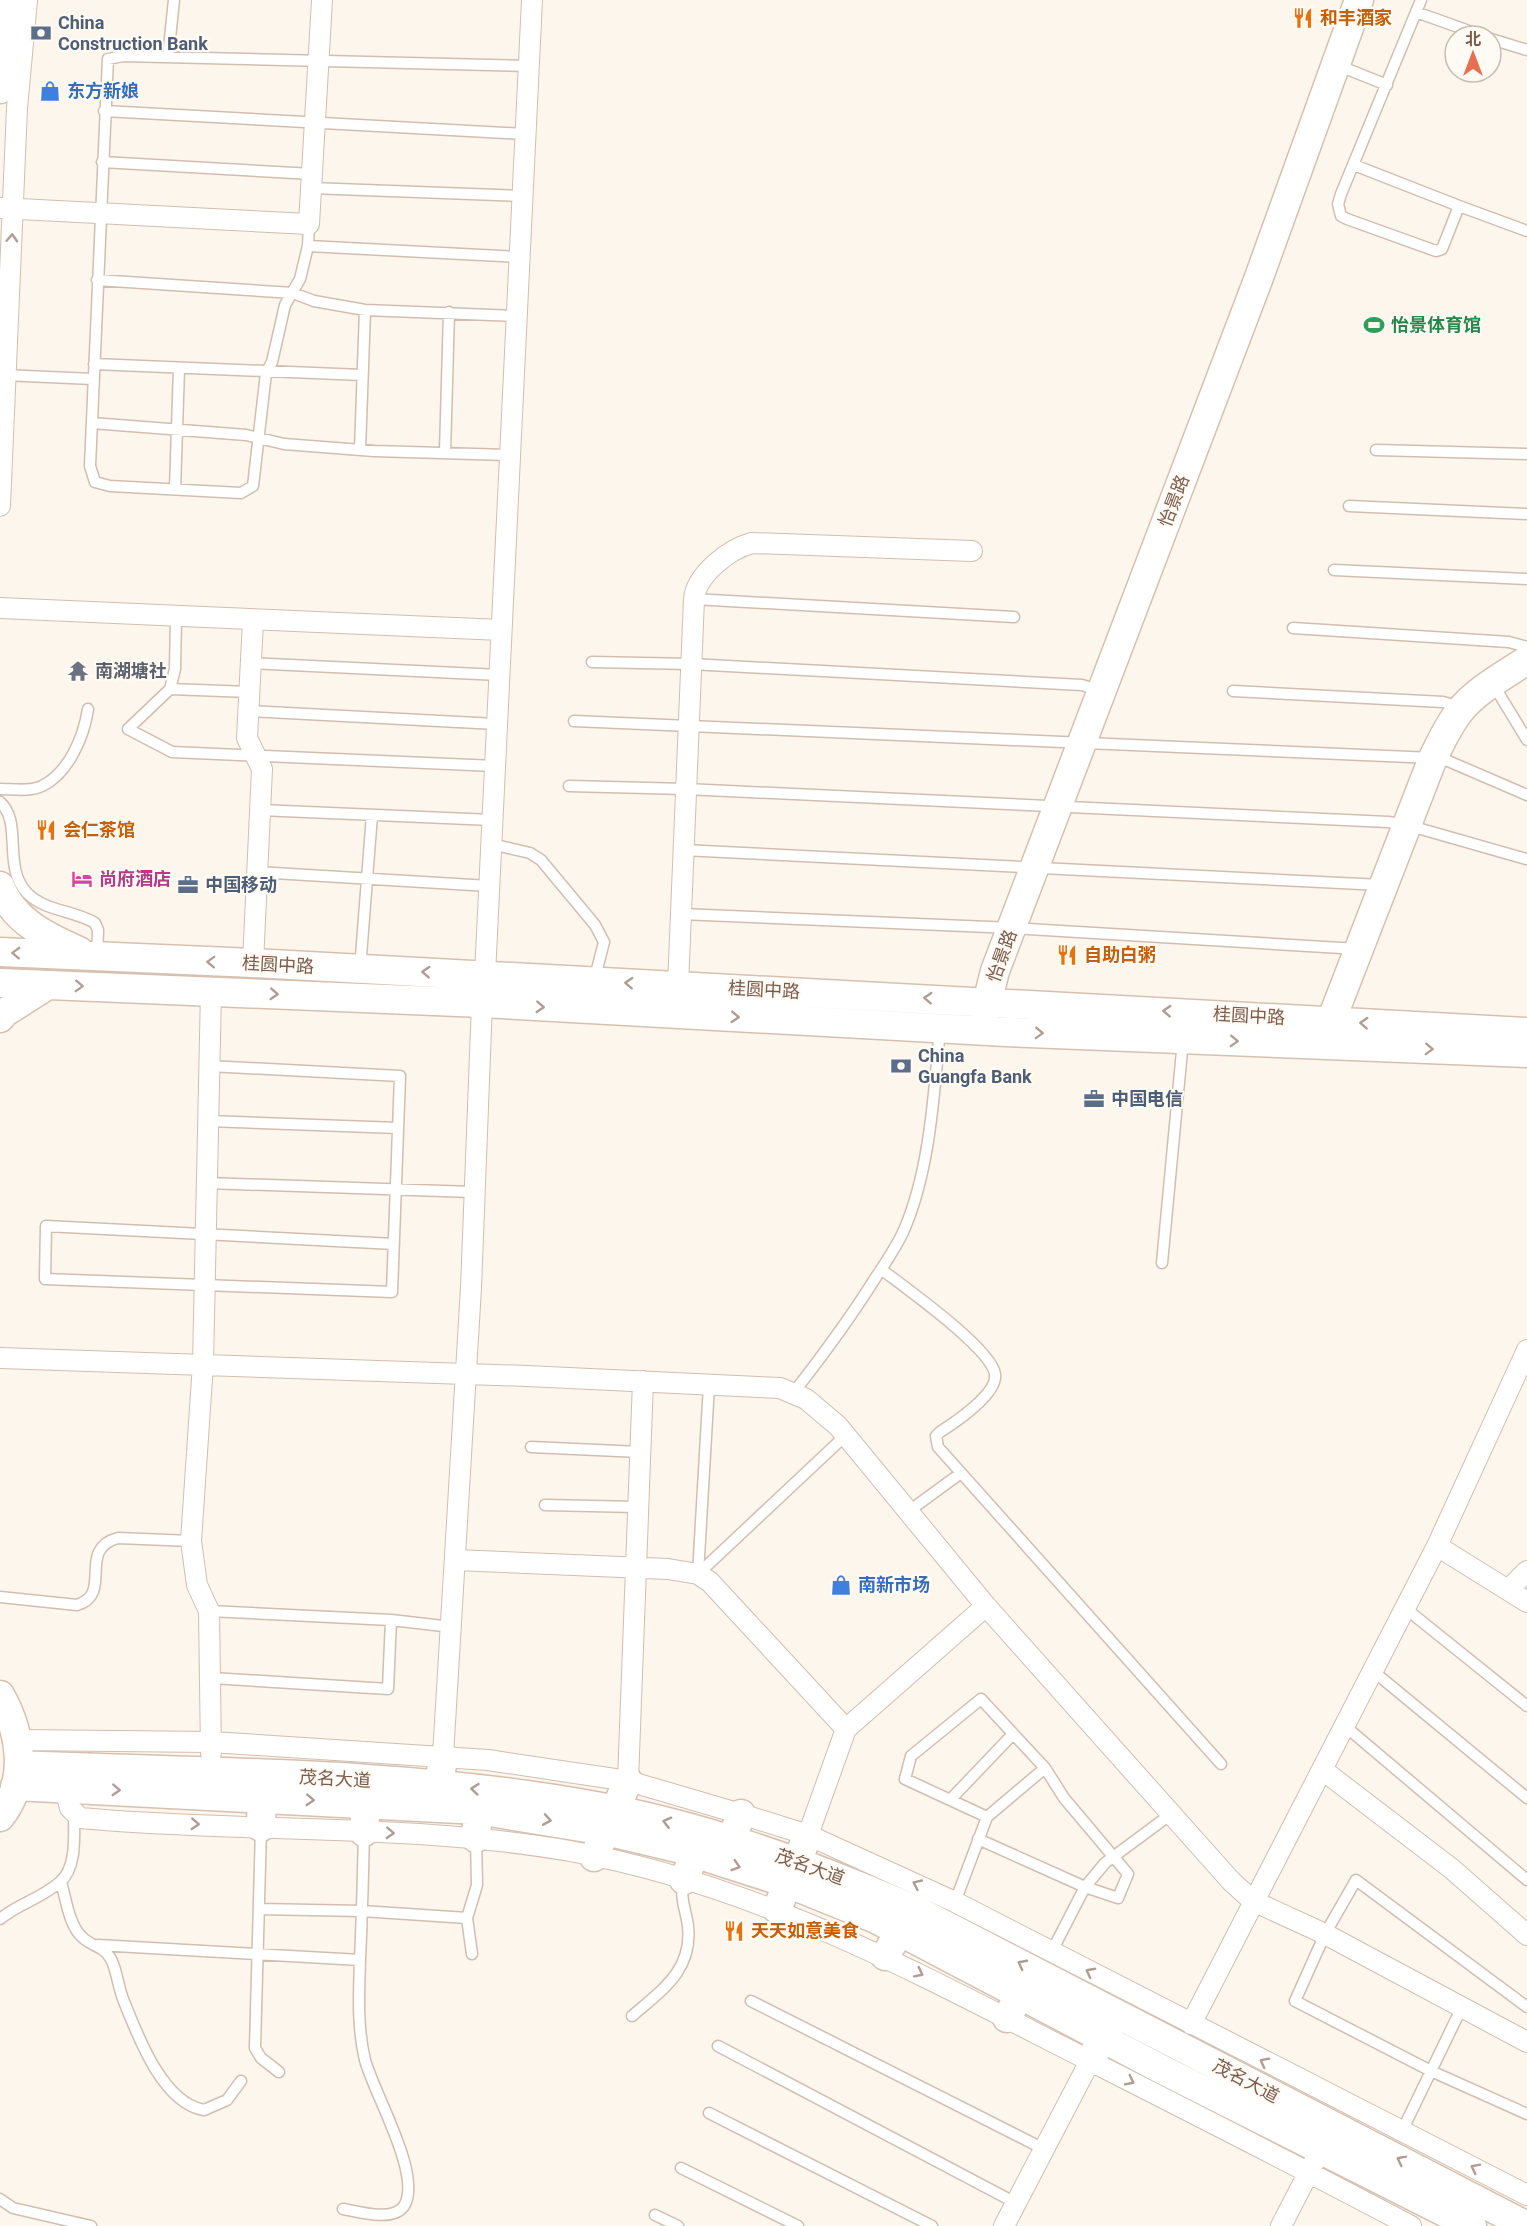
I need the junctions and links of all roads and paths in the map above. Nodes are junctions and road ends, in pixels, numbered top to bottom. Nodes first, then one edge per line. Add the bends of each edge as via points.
1 (27, 0) edge
2 (174, 0) edge
3 (322, 0) edge
4 (532, 0) edge
5 (1359, 0) edge
6 (1421, 0) edge
7 (1416, 12) junction
8 (4, 15) edge
9 (1450, 24) edge
10 (1503, 43) edge
11 (1527, 50) edge
12 (168, 57) junction
13 (319, 60) junction
14 (1335, 65) junction
15 (529, 66) junction
16 (1387, 85) junction
17 (0, 89) edge
18 (104, 111) junction
19 (315, 122) junction
20 (525, 134) junction
21 (102, 162) junction
22 (1354, 165) junction
23 (312, 181) junction
24 (522, 196) junction
25 (1459, 206) junction
26 (7, 208) edge
27 (99, 213) junction
28 (309, 224) junction
29 (1527, 231) edge
30 (308, 246) junction
31 (519, 256) junction
32 (97, 280) junction
33 (293, 293) junction
34 (365, 310) junction
35 (449, 312) junction
36 (516, 316) junction
37 (94, 364) junction
38 (179, 368) junction
39 (266, 373) junction
40 (3, 375) edge
41 (362, 375) junction
42 (93, 379) junction
43 (92, 423) junction
44 (177, 429) junction
45 (259, 438) junction
46 (360, 450) junction
47 (1376, 450) dead end
48 (445, 452) junction
49 (1527, 454) edge
50 (508, 455) junction
51 (175, 489) junction
52 (0, 506) edge
53 (1349, 506) dead end
54 (1527, 514) edge
55 (972, 551) dead end
56 (1334, 570) dead end
57 (1527, 579) edge
58 (694, 599) junction
59 (0, 608) edge
60 (1014, 617) dead end
61 (176, 618) junction
62 (253, 621) junction
63 (1293, 628) dead end
64 (501, 630) junction
65 (1527, 647) edge
66 (1527, 660) edge
67 (592, 662) dead end
68 (252, 663) junction
69 (691, 664) junction
70 (499, 675) junction
71 (1493, 684) junction
72 (170, 689) junction
73 (1233, 691) dead end
74 (1103, 692) junction
75 (249, 701) junction
76 (1462, 708) junction
77 (88, 709) dead end
78 (574, 721) dead end
79 (496, 723) junction
80 (689, 726) junction
81 (1527, 740) edge
82 (1083, 744) junction
83 (256, 756) junction
84 (1433, 758) junction
85 (495, 766) junction
86 (569, 786) dead end
87 (0, 789) edge
88 (686, 789) junction
89 (1527, 795) edge
90 (0, 802) edge
91 (1057, 806) junction
92 (260, 810) junction
93 (372, 815) junction
94 (492, 820) junction
95 (1407, 825) junction
96 (491, 844) junction
97 (684, 850) junction
98 (1526, 859) edge
99 (1035, 866) junction
100 (257, 872) junction
101 (367, 879) junction
102 (1384, 885) junction
103 (0, 886) edge
104 (489, 886) junction
105 (681, 914) junction
106 (1013, 928) junction
107 (1359, 949) junction
108 (0, 952) edge
109 (93, 957) junction
110 (253, 963) junction
111 (360, 969) junction
112 (485, 975) junction
113 (594, 981) junction
114 (0, 983) edge
115 (48, 985) junction
116 (678, 986) junction
117 (211, 991) junction
118 (987, 1001) junction
119 (482, 1004) junction
120 (0, 1018) edge
121 (1331, 1021) junction
122 (939, 1029) junction
123 (981, 1030) junction
124 (1527, 1032) edge
125 (1183, 1039) junction
126 (1527, 1053) edge
127 (209, 1066) junction
128 (208, 1121) junction
129 (398, 1128) junction
130 (207, 1183) junction
131 (397, 1190) junction
132 (472, 1192) junction
133 (205, 1233) junction
134 (394, 1244) junction
135 (1162, 1263) dead end
136 (881, 1269) junction
137 (204, 1285) junction
138 (1527, 1350) edge
139 (0, 1358) edge
140 (202, 1364) junction
141 (466, 1374) junction
142 (643, 1382) junction
143 (709, 1384) junction
144 (794, 1392) junction
145 (846, 1435) junction
146 (531, 1447) dead end
147 (640, 1452) junction
148 (961, 1473) junction
149 (545, 1505) dead end
150 (637, 1507) junction
151 (909, 1511) junction
152 (191, 1541) junction
153 (1437, 1546) junction
154 (455, 1560) junction
155 (635, 1567) junction
156 (1527, 1571) edge
157 (698, 1574) junction
158 (1509, 1589) junction
159 (0, 1597) edge
160 (1527, 1602) edge
161 (986, 1606) junction
162 (1405, 1608) junction
163 (209, 1611) junction
164 (391, 1620) junction
165 (452, 1627) junction
166 (1373, 1671) junction
167 (212, 1678) junction
168 (0, 1695) edge
169 (1527, 1706) edge
170 (1346, 1727) junction
171 (846, 1729) junction
172 (1013, 1734) junction
173 (212, 1742) junction
174 (443, 1756) junction
175 (18, 1764) junction
176 (1221, 1764) dead end
177 (1045, 1768) junction
178 (1324, 1771) junction
179 (628, 1781) junction
180 (207, 1783) junction
181 (262, 1786) junction
182 (65, 1788) junction
183 (438, 1796) junction
184 (1527, 1798) edge
185 (950, 1800) junction
186 (366, 1803) junction
187 (1171, 1814) junction
188 (74, 1815) junction
189 (0, 1817) edge
190 (987, 1817) junction
191 (610, 1820) junction
192 (477, 1824) junction
193 (261, 1827) junction
194 (736, 1827) junction
195 (364, 1832) junction
196 (808, 1835) junction
197 (978, 1839) junction
198 (699, 1843) junction
199 (1114, 1856) junction
200 (594, 1857) junction
201 (684, 1880) junction
202 (1527, 1880) edge
203 (61, 1882) junction
204 (787, 1884) junction
205 (1085, 1887) junction
206 (1253, 1901) junction
207 (259, 1909) junction
208 (362, 1911) junction
209 (468, 1918) junction
210 (0, 1920) edge
211 (946, 1926) junction
212 (900, 1931) junction
213 (1324, 1934) junction
214 (1527, 1935) edge
215 (98, 1945) junction
216 (1052, 1952) junction
217 (258, 1953) junction
218 (471, 1954) dead end
219 (885, 1956) junction
220 (360, 1960) junction
221 (751, 2001) dead end
222 (1013, 2006) junction
223 (1462, 2007) junction
224 (1527, 2007) edge
225 (632, 2016) dead end
226 (1185, 2035) junction
227 (1103, 2038) junction
228 (1527, 2042) edge
229 (718, 2046) dead end
230 (1165, 2071) junction
231 (1431, 2071) junction
232 (279, 2073) dead end
233 (241, 2081) dead end
234 (1281, 2085) junction
235 (1211, 2108) junction
236 (709, 2113) dead end
237 (1527, 2114) edge
238 (1402, 2131) junction
239 (1044, 2149) junction
240 (1321, 2149) junction
241 (681, 2168) dead end
242 (1527, 2195) edge
243 (0, 2199) edge
244 (1016, 2203) junction
245 (343, 2209) dead end
246 (655, 2215) dead end
247 (91, 2226) edge
248 (678, 2226) edge
249 (798, 2226) edge
250 (932, 2226) edge
251 (1004, 2226) edge
252 (1281, 2226) edge
253 (1411, 2226) edge
254 (1472, 2226) edge
255 (1527, 2226) edge

1 - 26 street
2 - 12 lane
3 - 13 street
4 - 15 street
5 - 14 main road, 怡景路
6 - 7 lane
7 - 9 lane
7 - 16 lane
8 - 17 main road
10 - 11 lane
12 - 13 lane
12 - 18 lane via 108,59
13 - 15 lane
13 - 19 street
14 - 16 lane
14 - 74 main road, 怡景路
15 - 20 street
16 - 22 lane
18 - 19 lane
18 - 21 lane
19 - 20 lane
19 - 23 street
20 - 24 street
21 - 23 lane
21 - 27 lane
22 - 25 lane
22 - 25 lane via 1338,204 1341,216 1347,219 1436,251 1442,249
23 - 24 lane
23 - 28 street
24 - 31 street
25 - 29 lane
26 - 27 street
40 -> 26 street
27 - 28 street
27 - 32 lane
28 - 30 lane
30 - 31 lane
30 - 33 lane
31 - 36 street
32 - 33 lane
32 - 37 lane
33 - 34 lane
33 - 39 lane via 285,305
34 - 35 lane
34 - 41 lane
35 - 36 lane
35 - 48 lane
36 - 50 street
37 - 38 lane
37 - 42 lane
38 - 39 lane
38 - 44 lane
39 - 41 lane
39 - 45 lane
40 - 42 lane
40 - 52 street
41 - 46 lane
42 - 43 lane
43 - 44 lane
43 - 51 lane via 90,466 94,482
44 - 45 lane
44 - 51 lane
45 - 46 lane via 284,444
45 - 51 lane via 256,474 250,490 241,493
46 - 48 lane
47 - 49 lane
48 - 50 lane
50 - 64 street
53 - 54 lane
55 - 58 street via 752,543 732,552 714,567 696,587
56 - 57 lane
58 - 60 lane
58 - 69 street
59 - 61 street
61 - 62 street
61 - 72 lane via 175,669
62 - 64 street
62 - 68 street
63 - 65 lane via 1509,642
64 - 70 street
66 - 71 main road
67 - 69 lane
68 - 70 lane
68 - 75 street
69 - 74 lane via 1082,685
69 - 80 street
70 - 79 street
71 - 76 main road
71 - 81 lane
72 - 75 lane
72 - 83 lane via 128,729 172,752
73 - 76 lane via 1443,702
74 - 82 main road, 怡景路
75 - 79 lane
75 - 83 street via 248,738
76 - 84 main road
77 - 87 lane via 85,732 54,777 33,789
78 - 80 lane
79 - 85 street
80 - 82 lane
80 - 88 street
82 - 84 lane
82 - 91 main road, 怡景路
83 - 85 lane
83 - 92 street via 262,769
84 - 89 lane via 1448,760
84 - 95 main road
85 - 94 street
86 - 88 lane
88 - 91 lane
88 - 97 street
90 - 109 lane via 10,821 11,849 20,884 41,903 95,923
91 - 95 lane
91 - 99 main road, 怡景路
92 - 93 lane
92 - 100 street
93 - 94 lane
93 - 101 lane
94 - 96 street
95 - 98 lane
95 - 102 main road
96 - 104 street
96 - 113 lane via 530,853 541,860 595,925 604,942
97 - 99 lane
97 - 105 street
99 - 102 lane
99 - 106 main road, 怡景路
100 - 101 lane
100 - 110 street
101 - 104 lane
101 - 111 lane
102 - 107 main road
103 - 109 main road via 21,918 47,936
104 - 112 street
105 - 106 lane
105 - 116 street
106 - 107 lane
106 - 118 main road, 怡景路
107 - 121 main road
109 -> 108 main road, 桂圆中路
110 -> 109 main road, 桂圆中路
110 - 111 main road, 桂圆中路
112 -> 111 main road, 桂圆中路
112 - 113 main road, 桂圆中路
112 - 119 main road
116 -> 113 main road, 桂圆中路
114 - 115 main road, 桂圆中路
115 -> 117 main road, 桂圆中路
115 - 120 main road
118 -> 116 main road, 桂圆中路
117 -> 119 main road, 桂圆中路
117 - 127 street
121 -> 118 main road, 桂圆中路
118 - 123 main road, 怡景路
119 -> 122 main road, 桂圆中路
119 - 132 street
124 -> 121 main road, 桂圆中路
122 - 123 main road, 桂圆中路
122 - 136 lane via 934,1094 915,1197 904,1231
123 -> 125 main road, 桂圆中路
125 -> 126 main road, 桂圆中路
125 - 135 lane
127 - 128 street
127 - 129 lane via 400,1076
128 - 129 lane
128 - 130 street
129 - 131 lane
130 - 131 lane
130 - 133 street
131 - 132 lane
131 - 134 lane
132 - 141 street
133 - 134 lane
133 - 137 street
133 - 137 lane via 46,1226 45,1279
134 - 137 lane via 392,1292
136 - 144 lane via 847,1323
136 - 148 lane via 944,1318 986,1358 995,1375 993,1386 981,1401 936,1436 938,1447
137 - 140 street
138 - 153 street
139 - 140 street
140 - 141 street
140 - 152 street
141 - 142 street
141 - 154 street
142 - 143 street
142 - 147 street
143 - 144 street
143 - 157 lane
144 - 145 street
145 - 151 street
145 - 157 lane
146 - 147 lane
147 - 150 street
148 - 151 lane
148 - 176 lane
149 - 150 lane
150 - 155 street
151 - 161 street
152 - 159 lane via 118,1538 101,1545 90,1598 77,1605
152 - 163 street via 197,1585
153 - 158 street
153 - 162 street
154 - 155 street
154 - 165 street
155 - 157 street
155 - 179 street
156 - 158 street
157 - 171 street via 710,1582
158 - 160 street
161 - 171 street
161 - 187 street
162 - 166 street
162 - 169 lane
163 - 164 lane
163 - 167 street
164 - 165 lane
164 - 167 lane via 388,1689
165 - 174 street
166 - 170 street
166 - 184 lane
167 - 173 street
168 - 175 main road via 11,1715
170 - 178 street
170 - 202 lane
171 - 196 street
172 - 177 lane
172 - 185 lane
172 - 185 lane via 981,1699 911,1756 905,1779
173 - 174 street
173 - 175 street
173 - 180 street
174 - 179 street
174 - 183 main road
175 - 180 main road, 茂名大道
175 - 182 main road, 茂名大道
175 - 189 main road
177 - 190 lane
177 - 199 lane via 1064,1798
178 - 206 street
178 - 214 street via 1452,1869
179 - 191 main road
179 - 194 street
180 - 181 main road, 茂名大道
182 -> 180 main road, 茂名大道
181 - 183 main road, 茂名大道
181 -> 186 main road, 茂名大道
181 - 193 main road
182 - 188 street
183 - 186 main road, 茂名大道
191 -> 183 main road, 茂名大道 via 507,1792
183 - 192 main road, 茂名大道
185 - 190 lane
186 - 195 main road
187 - 199 lane
187 - 206 street
188 -> 193 street via 98,1820
188 - 203 lane via 73,1849
190 - 197 lane
192 -> 191 main road, 茂名大道
191 - 198 main road, 茂名大道
191 - 200 main road
195 -> 192 street
192 - 200 street
192 - 209 lane via 477,1885
193 - 195 street
193 - 207 lane
194 - 196 street
194 - 198 main road, 茂名大道
194 - 204 main road, 茂名大道
195 - 208 lane
196 - 204 main road
211 -> 196 street
197 - 205 lane
197 - 211 lane
198 - 201 main road
198 -> 204 main road, 茂名大道
199 - 205 lane
199 - 205 lane via 1128,1874 1118,1898
200 - 201 street
201 - 204 street
201 - 225 lane via 681,1891 688,1926 684,1963 667,1986
203 - 210 lane
203 - 215 lane via 76,1930 84,1940
204 - 211 main road, 茂名大道 via 841,1878
204 - 212 main road, 茂名大道
204 - 219 street
205 - 216 lane
206 - 213 street
206 - 226 street
207 - 208 lane
207 - 217 lane
208 - 209 lane
208 - 220 lane
209 - 218 lane
211 - 212 main road, 茂名大道
211 - 216 street
211 - 222 main road, 茂名大道
227 -> 211 main road, 茂名大道
212 - 219 main road
213 - 223 street
213 - 224 lane via 1356,1880
213 - 231 lane via 1296,2001
215 - 217 lane
215 - 233 lane via 112,1962 122,1997 167,2087 184,2102 204,2110 227,2100
226 -> 216 street
217 - 220 lane
217 - 232 lane via 255,2048
219 -> 222 street
220 - 245 lane via 359,2018 365,2060 405,2164 410,2189 404,2207 396,2212
221 - 239 lane
222 - 227 main road, 茂名大道
223 - 228 street
223 - 231 lane
226 - 227 main road, 茂名大道
226 - 230 main road
234 -> 226 main road, 茂名大道
227 - 230 main road, 茂名大道
227 -> 235 street
227 - 239 street
229 - 244 lane
230 - 235 main road, 茂名大道
231 - 237 lane
231 - 238 lane
234 - 238 street
234 - 240 main road, 茂名大道
235 - 240 main road, 茂名大道
236 - 250 lane
242 -> 238 street
239 - 244 street
240 - 252 street
240 - 253 street
240 - 254 main road, 茂名大道
255 -> 240 main road, 茂名大道
241 - 249 lane
243 - 247 lane via 13,2208
244 - 251 street
246 - 248 lane

